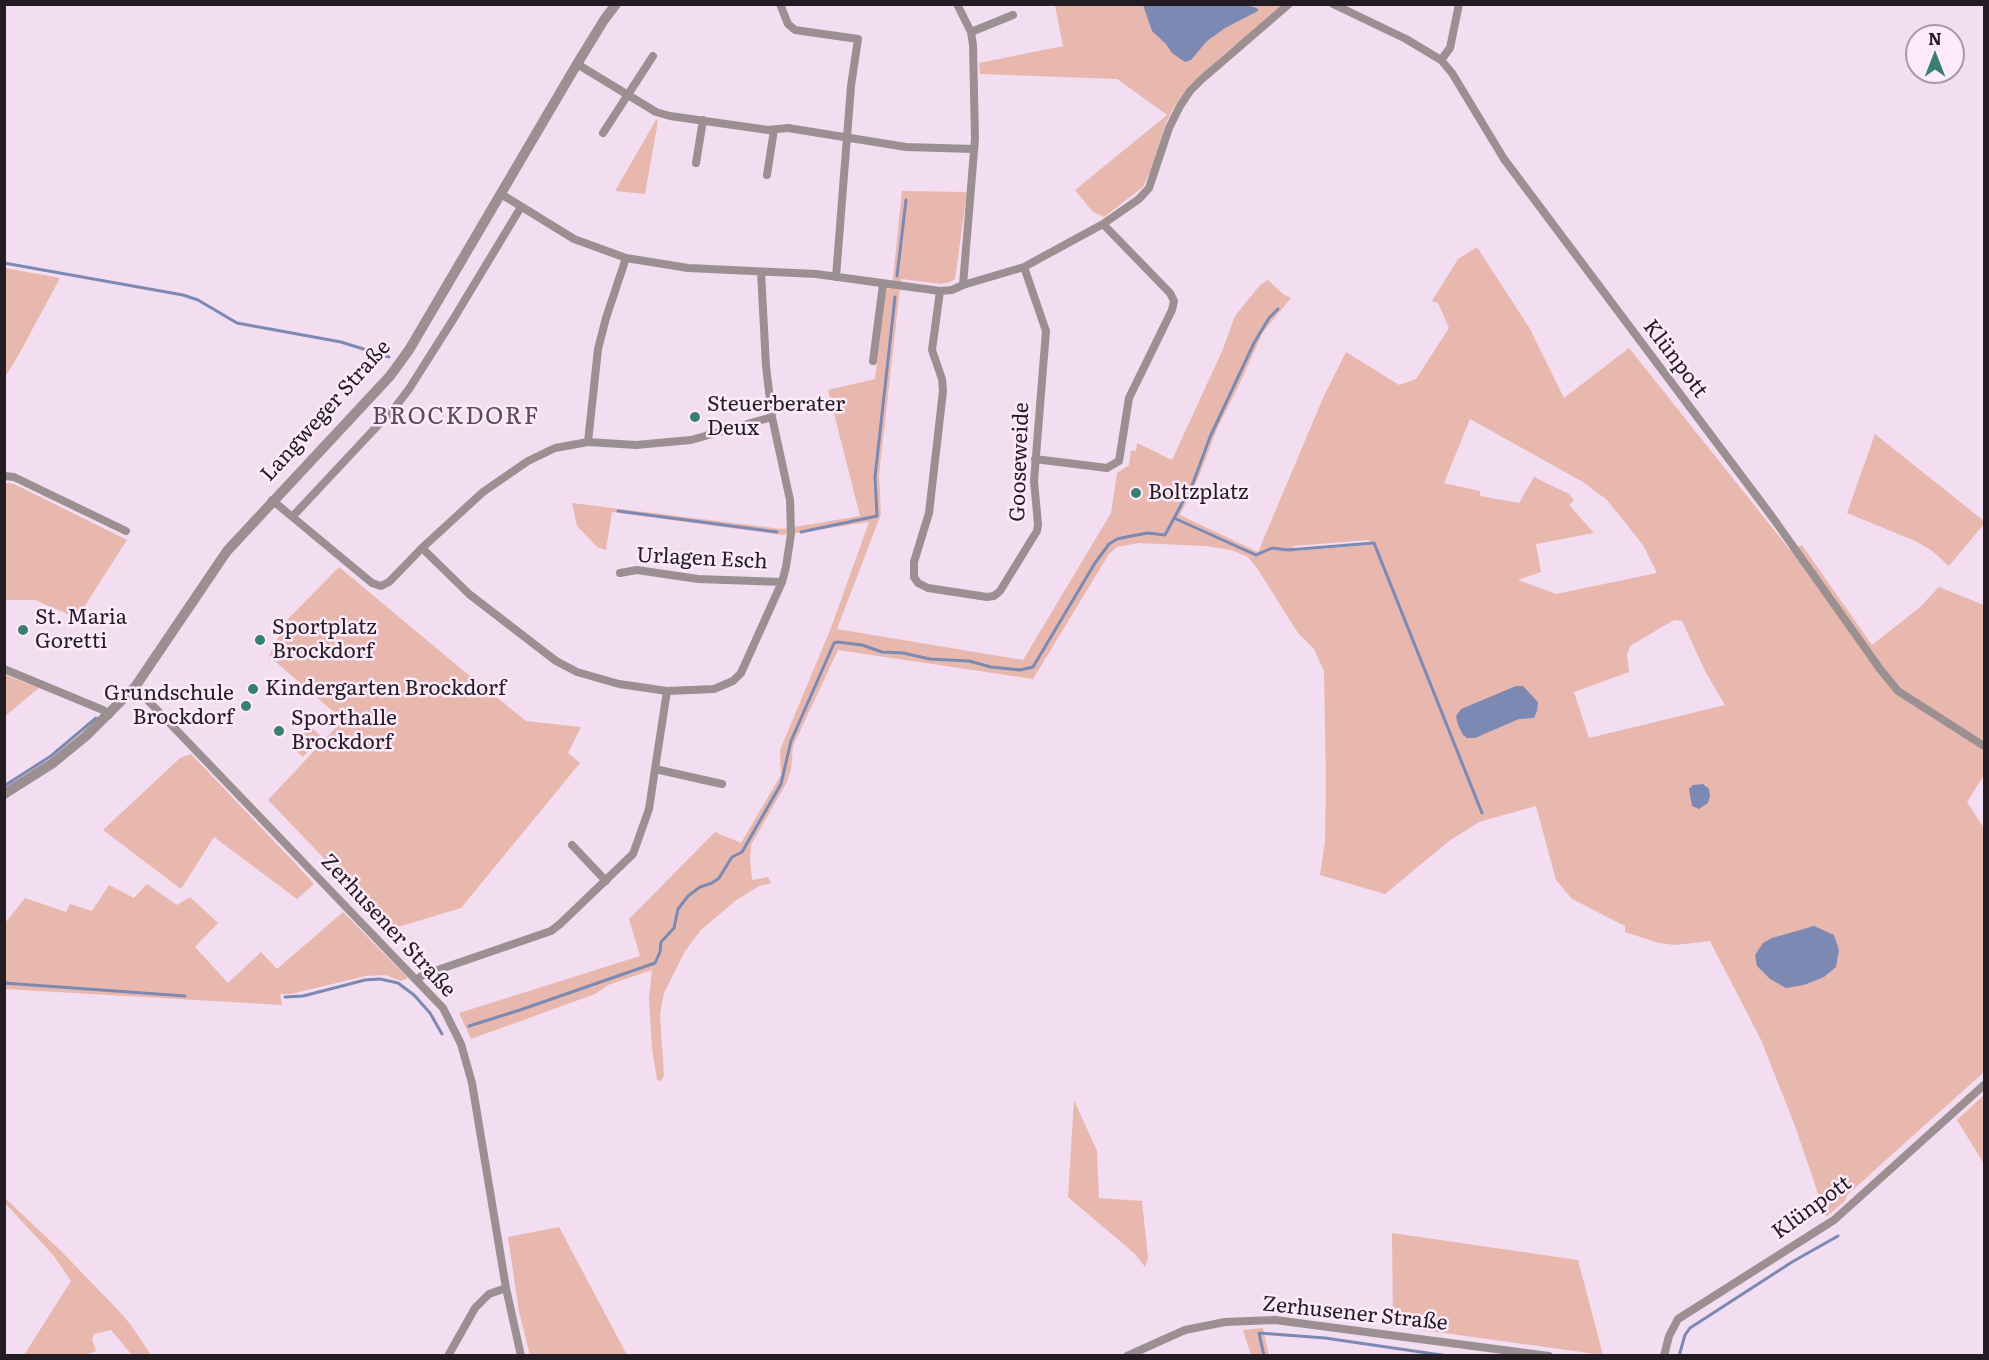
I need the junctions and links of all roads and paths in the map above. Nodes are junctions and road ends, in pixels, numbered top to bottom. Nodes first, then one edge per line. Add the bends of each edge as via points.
1 (616, 4) edge
2 (780, 4) edge
3 (957, 4) edge
4 (1289, 4) edge
5 (1333, 4) edge
6 (1459, 4) edge
7 (1013, 15) dead end
8 (970, 32) junction
9 (653, 56) dead end
10 (1441, 60) junction
11 (577, 64) junction
12 (628, 95) junction
13 (703, 120) junction
14 (774, 130) junction
15 (603, 133) dead end
16 (847, 138) junction
17 (975, 149) junction
18 (696, 163) dead end
19 (767, 175) dead end
20 (501, 194) junction
21 (521, 207) junction
22 (1103, 224) junction
23 (626, 258) junction
24 (1024, 267) junction
25 (761, 272) junction
26 (836, 277) junction
27 (883, 284) junction
28 (963, 285) junction
29 (940, 291) junction
30 (873, 361) dead end
31 (772, 417) junction
32 (588, 442) junction
33 (1035, 459) junction
34 (4, 476) edge
35 (272, 500) junction
36 (293, 516) junction
37 (126, 531) dead end
38 (422, 548) junction
39 (620, 573) dead end
40 (782, 582) junction
41 (4, 669) edge
42 (135, 687) junction
43 (667, 691) junction
44 (109, 715) junction
45 (1984, 746) edge
46 (655, 770) junction
47 (722, 784) dead end
48 (4, 794) edge
49 (572, 845) dead end
50 (606, 881) junction
51 (416, 980) junction
52 (1984, 1085) edge
53 (506, 1288) junction
54 (448, 1356) edge
55 (521, 1356) edge
56 (1127, 1356) edge
57 (1550, 1356) edge
58 (1664, 1356) edge

1 - 11 street, Langweger Straße
2 - 16 street via 788,24 795,30 858,39
3 - 8 street
4 - 22 street via 1190,92 1170,128 1149,188
5 - 10 street, Klünpott
6 - 10 street via 1450,48
7 - 8 street
8 - 17 street via 974,45
9 - 12 street
10 - 45 street, Klünpott via 1462,87 1509,166 1773,518 1880,669 1898,691
11 - 12 street
11 - 20 street, Langweger Straße
12 - 13 street via 663,115
12 - 15 street
13 - 14 street
13 - 18 street
14 - 16 street via 788,128
14 - 19 street
16 - 17 street via 906,147
16 - 26 street
17 - 28 street
20 - 21 street
20 - 35 street, Langweger Straße via 390,376
21 - 23 street via 574,239
21 - 36 street via 396,406
22 - 24 street
22 - 33 street via 1170,293 1174,301 1172,310 1129,398 1119,461 1107,468
23 - 25 street via 678,267
23 - 32 street via 598,348
24 - 28 street
24 - 33 street, Gooseweide via 1046,331
25 - 26 street
25 - 31 street, Urlagen Esch
26 - 27 street
27 - 29 street
27 - 30 street
28 - 29 street
29 - 33 street, Gooseweide via 932,350 943,391 929,513 913,570 918,583 987,597 1000,591 1037,531
31 - 32 street via 691,440 636,445
31 - 40 street, Urlagen Esch via 790,500 791,534
32 - 38 street via 555,448 506,475
34 - 37 street via 14,477
35 - 36 street
35 - 42 street, Langweger Straße via 214,568
36 - 38 street via 372,583 381,586
38 - 43 street, Urlagen Esch via 469,594 556,661 577,672 619,684
39 - 40 street, Urlagen Esch via 637,570 698,579
40 - 43 street, Urlagen Esch via 741,673 733,681 714,689
41 - 44 street
42 - 44 street, Langweger Straße
42 - 51 street, Zerhusener Straße
43 - 46 street
44 - 48 street, Langweger Straße via 53,763
46 - 47 street
46 - 50 street via 649,809 633,854
49 - 50 street
50 - 51 street via 551,931
51 - 53 street, Zerhusener Straße via 443,1008 461,1044 474,1094
52 - 58 street, Klünpott via 1834,1220 1678,1319
53 - 54 street via 489,1294 475,1308
53 - 55 street, Zerhusener Straße
56 - 57 street, Zerhusener Straße via 1185,1330 1225,1322 1275,1320

